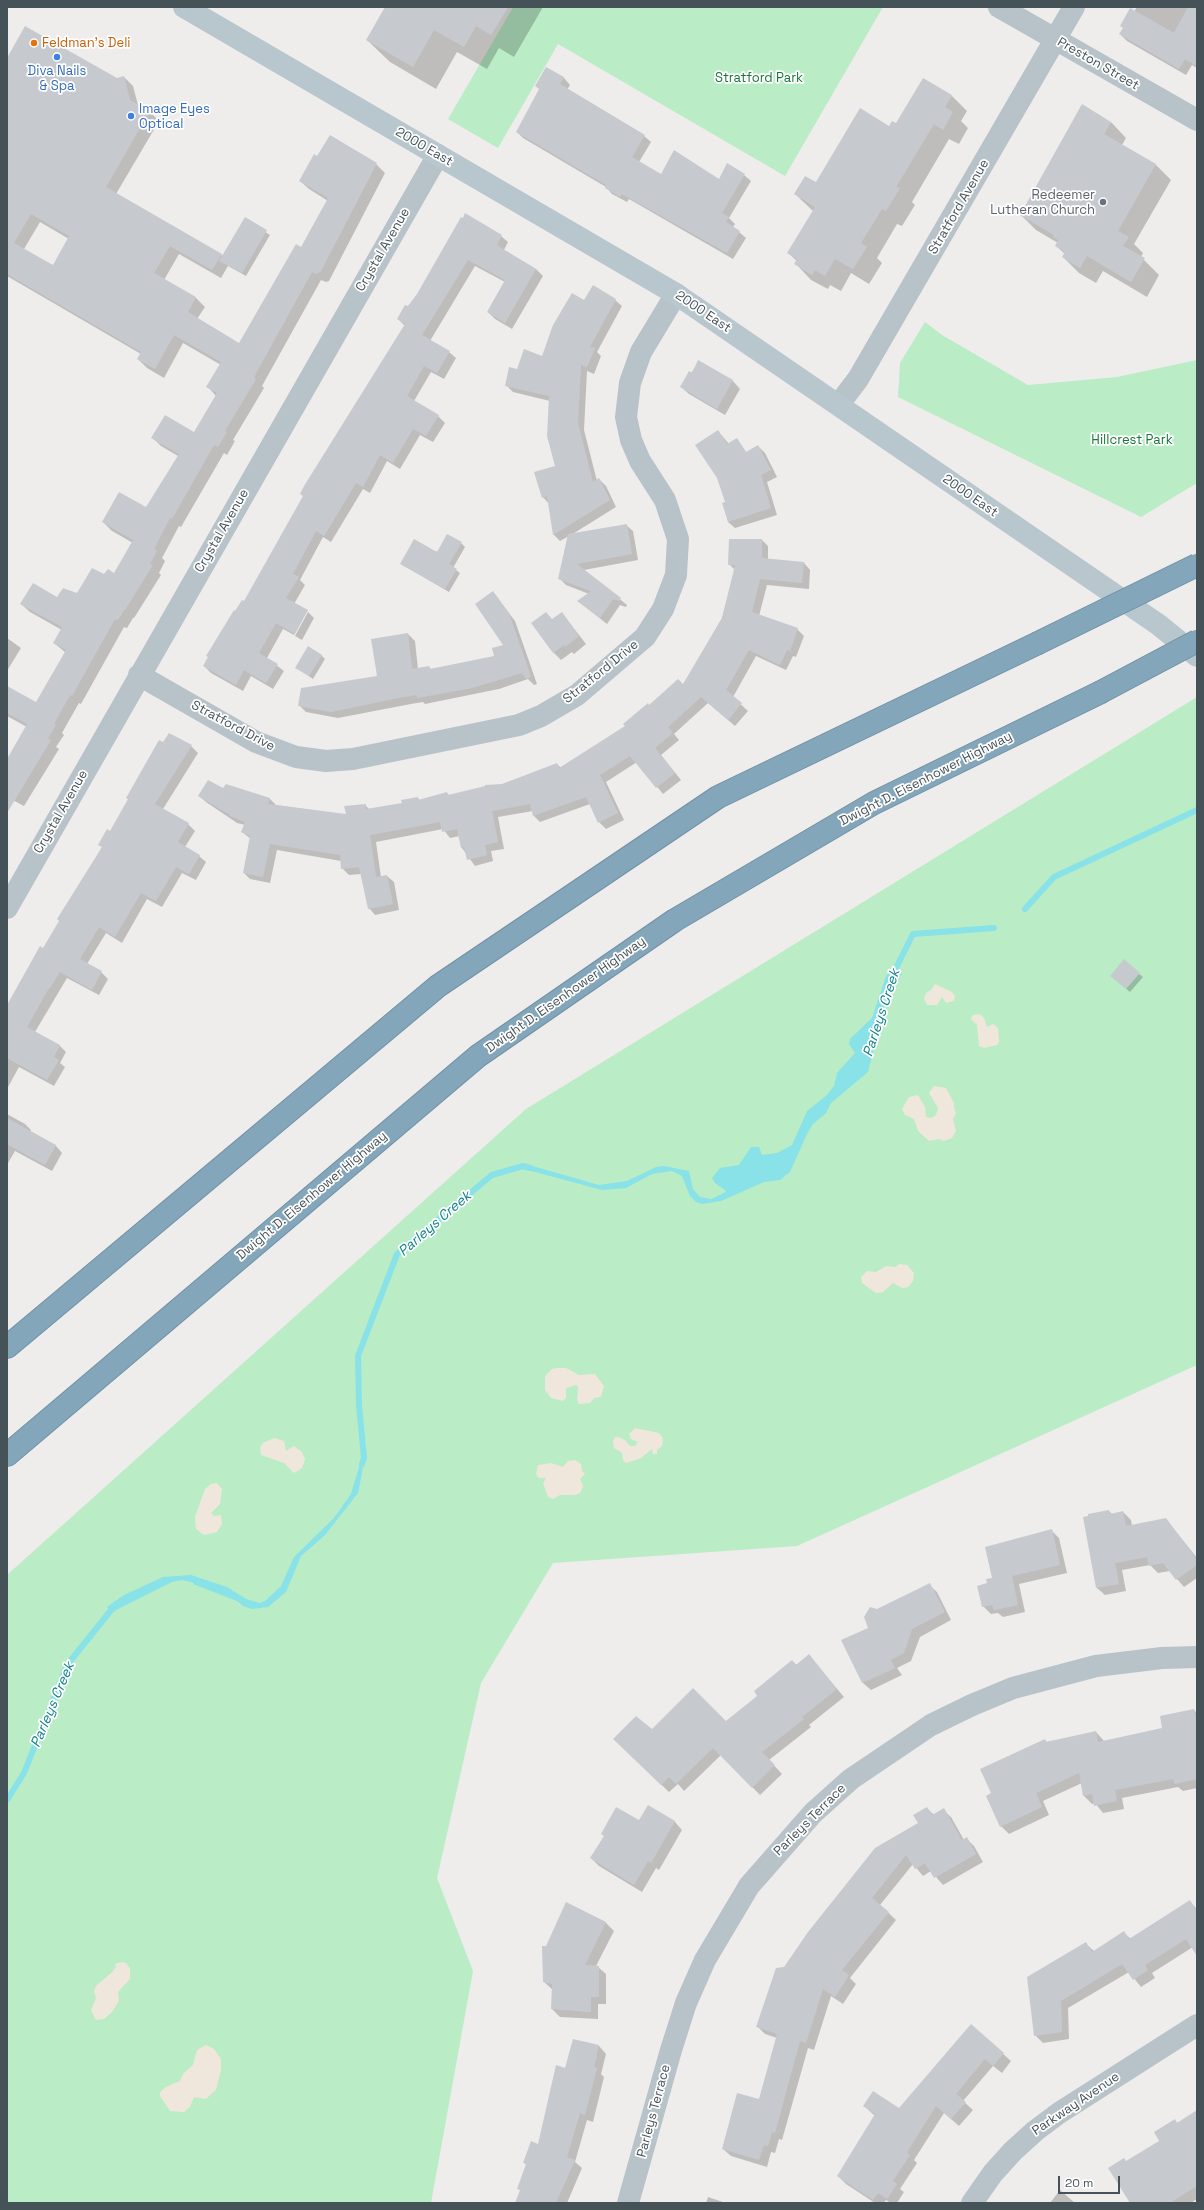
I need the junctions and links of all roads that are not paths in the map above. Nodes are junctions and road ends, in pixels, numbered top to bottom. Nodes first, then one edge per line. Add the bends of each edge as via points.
1 (184, 7) edge
2 (999, 7) edge
3 (1074, 7) edge
4 (1056, 40) junction
5 (1197, 120) edge
6 (438, 155) junction
7 (676, 294) junction
8 (839, 404) junction
9 (1197, 565) edge
10 (1197, 641) edge
11 (1197, 656) edge
12 (140, 675) junction
13 (7, 908) edge
14 (7, 1347) edge
15 (7, 1455) edge
16 (1197, 1657) edge
17 (1197, 2025) edge
18 (628, 2203) edge
19 (972, 2203) edge

1 - 6 street, 2000 East
2 - 4 street, Preston Street
3 - 4 street, Stratford Avenue
4 - 5 street, Preston Street
4 - 8 street, Stratford Avenue via 858,379
6 - 7 street, 2000 East
6 - 12 street, Crystal Avenue
7 - 8 street, 2000 East
7 - 12 street, Stratford Drive via 641,352 630,383 626,417 631,440 640,461 665,500 678,539 676,575 663,609 645,637 576,695 541,716 519,725 353,759 326,761 296,757 256,742
8 - 11 street, 2000 East via 1159,625
9 - 14 highway, bridge via 718,796 438,986
10 - 15 highway, Dwight D. Eisenhower Highway, bridge via 1099,693 881,800 675,920 478,1056
12 - 13 street, Crystal Avenue
16 - 18 street, Parleys Terrace via 1162,1658 1096,1666 1013,1688 931,1725 850,1779 813,1813 748,1886 705,1960 686,2003 671,2050
17 - 19 street, Parkway Avenue via 1035,2131 998,2168

